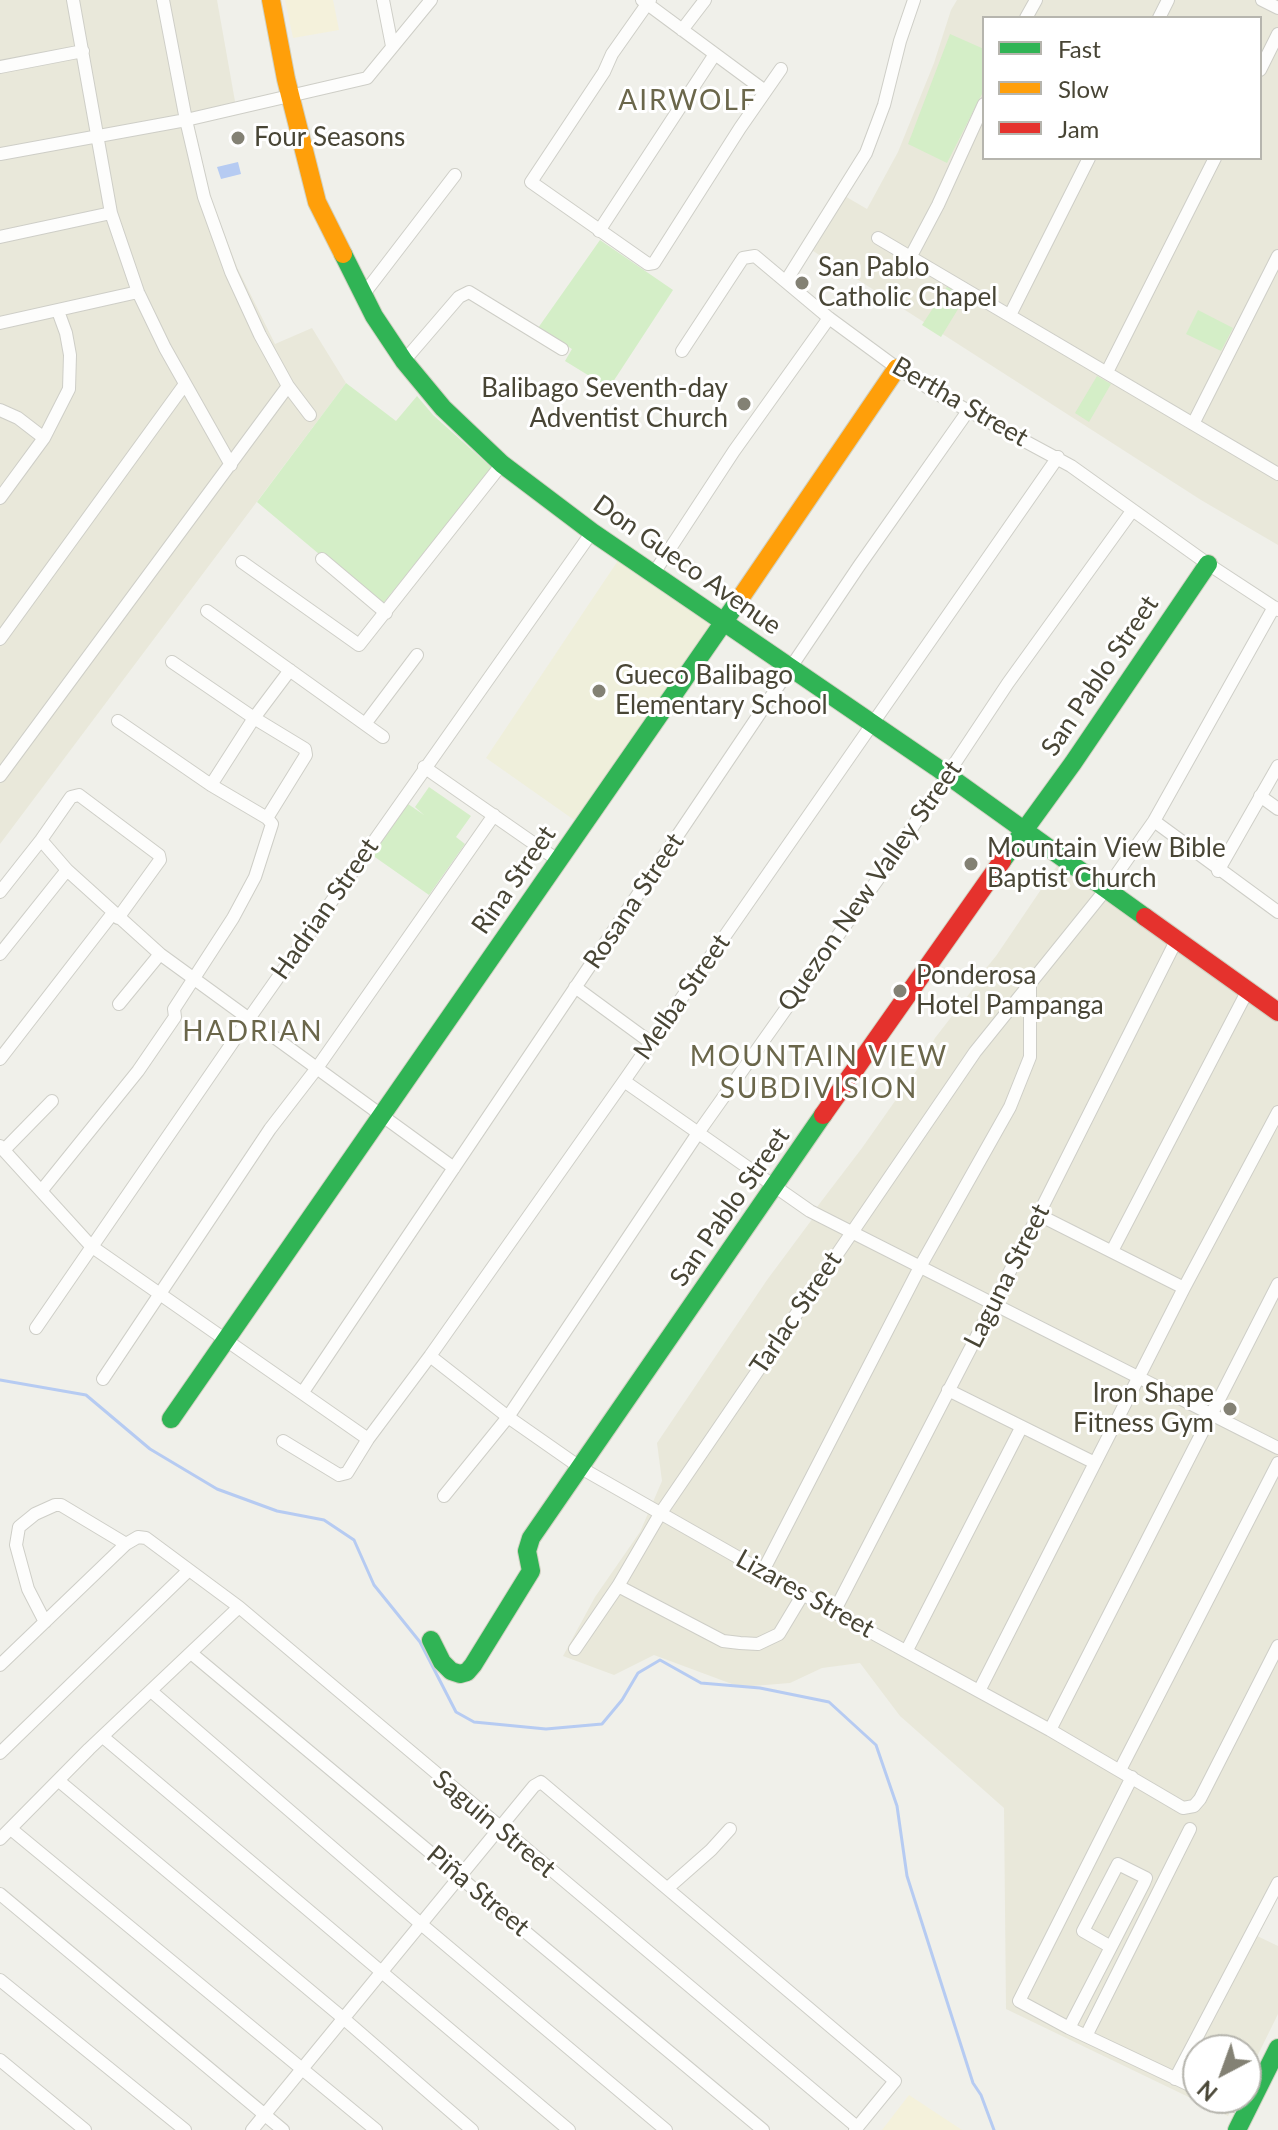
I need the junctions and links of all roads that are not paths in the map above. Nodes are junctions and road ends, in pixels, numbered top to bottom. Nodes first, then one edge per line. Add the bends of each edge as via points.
1 (73, 0) edge
2 (163, 0) edge
3 (271, 0) edge
4 (383, 0) edge
5 (431, 0) edge
6 (705, 0) edge
7 (914, 0) edge
8 (1262, 0) edge
9 (646, 1) edge
10 (1278, 8) edge
11 (682, 30) junction
12 (1278, 34) edge
13 (392, 46) junction
14 (0, 51) edge
15 (83, 51) junction
16 (715, 54) junction
17 (2, 66) edge
18 (1262, 66) edge
19 (781, 69) dead end
20 (765, 91) junction
21 (291, 97) junction
22 (982, 108) edge
23 (186, 120) junction
24 (97, 136) junction
25 (0, 154) edge
26 (1088, 160) edge
27 (1214, 160) edge
28 (455, 175) dead end
29 (111, 213) junction
30 (599, 231) junction
31 (0, 237) edge
32 (878, 238) dead end
33 (911, 256) junction
34 (1278, 256) edge
35 (786, 281) junction
36 (138, 292) junction
37 (363, 295) junction
38 (58, 311) junction
39 (1010, 315) junction
40 (829, 318) junction
41 (0, 323) edge
42 (562, 349) dead end
43 (682, 351) dead end
44 (404, 361) junction
45 (897, 368) junction
46 (1107, 372) junction
47 (185, 384) junction
48 (288, 386) junction
49 (0, 410) edge
50 (968, 411) junction
51 (310, 415) dead end
52 (1193, 424) junction
53 (44, 438) junction
54 (1058, 457) junction
55 (502, 464) junction
56 (231, 465) junction
57 (1278, 473) edge
58 (0, 498) edge
59 (1132, 511) junction
60 (592, 532) junction
61 (322, 559) dead end
62 (242, 562) dead end
63 (1208, 564) junction
64 (654, 573) junction
65 (1276, 609) edge
66 (207, 611) dead end
67 (386, 613) junction
68 (725, 621) junction
69 (0, 639) edge
70 (417, 655) dead end
71 (172, 662) dead end
72 (791, 668) junction
73 (290, 670) junction
74 (254, 718) junction
75 (118, 721) dead end
76 (365, 724) junction
77 (872, 724) junction
78 (383, 737) dead end
79 (1278, 766) edge
80 (424, 767) junction
81 (0, 776) edge
82 (948, 776) junction
83 (211, 785) junction
84 (1260, 796) junction
85 (1278, 809) edge
86 (494, 815) junction
87 (267, 818) junction
88 (1154, 821) junction
89 (1026, 830) junction
90 (41, 840) junction
91 (559, 861) junction
92 (67, 870) junction
93 (1218, 871) junction
94 (1107, 888) junction
95 (0, 892) edge
96 (1278, 912) edge
97 (115, 916) junction
98 (1177, 939) junction
99 (0, 954) edge
100 (160, 954) junction
101 (194, 979) junction
102 (1030, 986) junction
103 (575, 987) junction
104 (1248, 990) junction
105 (119, 1004) dead end
106 (1278, 1012) edge
107 (248, 1020) junction
108 (650, 1042) junction
109 (0, 1059) edge
110 (317, 1068) junction
111 (624, 1081) junction
112 (52, 1101) dead end
113 (1278, 1112) edge
114 (383, 1115) junction
115 (698, 1133) junction
116 (3, 1153) edge
117 (454, 1168) junction
118 (775, 1188) junction
119 (42, 1190) junction
120 (1039, 1215) junction
121 (850, 1232) junction
122 (91, 1246) junction
123 (1112, 1251) junction
124 (921, 1265) junction
125 (1278, 1284) edge
126 (1184, 1288) junction
127 (161, 1295) junction
128 (994, 1303) junction
129 (36, 1328) dead end
130 (227, 1342) junction
131 (430, 1356) junction
132 (1138, 1378) junction
133 (103, 1379) dead end
134 (948, 1390) junction
135 (303, 1392) junction
136 (1211, 1414) junction
137 (508, 1417) junction
138 (171, 1419) dead end
139 (1021, 1428) junction
140 (368, 1439) junction
141 (283, 1441) dead end
142 (1278, 1448) edge
143 (1095, 1463) junction
144 (1278, 1463) edge
145 (581, 1468) junction
146 (444, 1496) dead end
147 (660, 1514) junction
148 (126, 1544) junction
149 (189, 1570) junction
150 (763, 1571) junction
151 (618, 1586) junction
152 (803, 1594) junction
153 (239, 1607) junction
154 (834, 1612) junction
155 (45, 1622) junction
156 (431, 1640) dead end
157 (1278, 1646) edge
158 (575, 1649) dead end
159 (907, 1650) junction
160 (191, 1653) junction
161 (0, 1665) edge
162 (151, 1691) junction
163 (979, 1691) junction
164 (1050, 1730) junction
165 (103, 1737) junction
166 (0, 1753) edge
167 (1126, 1773) junction
168 (59, 1781) junction
169 (11, 1829) junction
170 (500, 1829) junction
171 (730, 1829) dead end
172 (1190, 1829) dead end
173 (0, 1839) edge
174 (462, 1877) junction
175 (1278, 1883) edge
176 (669, 1887) junction
177 (0, 1894) edge
178 (421, 1924) junction
179 (1111, 1947) junction
180 (382, 1972) junction
181 (0, 1980) edge
182 (343, 2018) junction
183 (1069, 2028) junction
184 (1086, 2036) junction
185 (1278, 2048) edge
186 (0, 2060) edge
187 (302, 2069) junction
188 (1175, 2079) junction
189 (1262, 2081) edge
190 (1182, 2082) edge
191 (265, 2114) junction
192 (856, 2128) edge
193 (85, 2130) edge
194 (185, 2130) edge
195 (252, 2130) edge
196 (283, 2130) edge
197 (376, 2130) edge
198 (472, 2130) edge
199 (569, 2130) edge
200 (666, 2130) edge
201 (763, 2130) edge

1 - 15 street
2 - 23 street
3 - 21 main road, Don Gueco Avenue
4 - 13 street
5 - 13 street
6 - 11 street
7 - 35 street via 866,153
8 - 10 street
9 - 11 street
9 - 30 street via 532,179
11 - 16 street
12 - 18 street
13 - 21 street via 367,78
14 - 17 street
15 - 17 street
15 - 24 street
16 - 20 street
16 - 30 street
19 - 20 street
20 - 30 street via 654,263
21 - 23 street
21 - 37 main road, Don Gueco Avenue via 317,202
22 - 33 street
23 - 24 street
23 - 48 street via 204,197 231,272
24 - 25 street
24 - 29 street
26 - 39 street
27 - 46 street
28 - 37 street
29 - 31 street
29 - 36 street
32 - 33 street
33 - 39 street
34 - 52 street
35 - 40 street, Bertha Street
35 - 43 street, Bertha Street via 755,256 743,258
36 - 38 street
36 - 47 street
37 - 44 main road, Don Gueco Avenue
38 - 41 street
38 - 53 street via 71,374
39 - 46 street
40 - 45 street, Bertha Street
40 - 64 street
42 - 44 street via 469,292
44 - 55 main road, Don Gueco Avenue via 443,408
45 - 50 street, Bertha Street
45 - 68 main road, Rina Street
46 - 52 street
47 - 56 street
47 - 69 street
48 - 51 street
48 - 56 street
49 - 53 street
50 - 54 street, Bertha Street
50 - 72 street, Rosana Street
52 - 57 street
53 - 58 street
54 - 59 street, Bertha Street
54 - 77 street, Melba Street
55 - 60 main road, Don Gueco Avenue
55 - 67 street
56 - 81 street
59 - 63 street, Bertha Street
59 - 82 street, Quezon New Valley Street
60 - 64 main road, Don Gueco Avenue
60 - 80 street, Hadrian Street
61 - 67 street
62 - 67 street via 356,645
63 - 65 street, Bertha Street
63 - 89 main road, San Pablo Street
64 - 68 main road, Don Gueco Avenue
65 - 88 street, Tarlac Street
66 - 73 street
68 - 72 main road, Don Gueco Avenue
68 - 91 main road, Rina Street
70 - 76 street
71 - 74 street
72 - 77 main road, Don Gueco Avenue
72 - 103 street, Rosana Street
73 - 74 street
73 - 76 street
74 - 83 street
74 - 87 street via 306,751
75 - 83 street
76 - 78 street
77 - 82 main road, Don Gueco Avenue
77 - 108 street, Melba Street
79 - 84 street
80 - 86 street
80 - 107 street, Hadrian Street
82 - 89 main road, Don Gueco Avenue
82 - 115 street, Quezon New Valley Street
83 - 87 street
84 - 85 street
84 - 93 street
86 - 91 street
86 - 110 street
87 - 101 street via 272,824 255,877
88 - 93 street
88 - 94 street, Tarlac Street
89 - 94 main road, Don Gueco Avenue
89 - 118 main road, San Pablo Street
90 - 92 street
90 - 95 street
90 - 97 street via 71,797 79,795 159,855 159,862
91 - 114 main road, Rina Street
92 - 97 street
92 - 99 street
93 - 96 street
94 - 98 main road, Don Gueco Avenue
94 - 102 street, Tarlac Street
97 - 100 street
97 - 109 street
98 - 104 main road, Don Gueco Avenue
98 - 120 street, Laguna Street
100 - 101 street
100 - 105 street
101 - 107 street
101 - 119 street via 138,1071
102 - 121 street, Tarlac Street via 975,1052
102 - 124 street via 1028,1067
103 - 108 street
103 - 117 street, Rosana Street
104 - 106 main road, Don Gueco Avenue
104 - 123 street
107 - 110 street
107 - 122 street, Hadrian Street
108 - 111 street, Melba Street
110 - 114 street
110 - 127 street via 270,1129
111 - 115 street
111 - 131 street, Melba Street
112 - 116 street
113 - 126 street
114 - 117 street
114 - 130 main road, Rina Street
115 - 118 street
115 - 137 street, Quezon New Valley Street
116 - 119 street
117 - 135 street, Rosana Street
118 - 121 street
118 - 145 main road, San Pablo Street
119 - 122 street
120 - 123 street
120 - 128 street, Laguna Street
121 - 124 street
121 - 147 street, Tarlac Street
122 - 127 street
122 - 129 street, Hadrian Street
123 - 126 street
124 - 128 street
124 - 150 street
125 - 136 street
126 - 132 street
127 - 130 street
127 - 133 street
128 - 132 street
128 - 134 street, Laguna Street
130 - 135 street
130 - 138 main road, Rina Street
131 - 137 street, Lizares Street
131 - 140 street, Melba Street
132 - 136 street
132 - 143 street
134 - 139 street
134 - 154 street, Laguna Street
135 - 140 street
136 - 142 street
136 - 164 street
137 - 145 street, Lizares Street
137 - 146 street, Quezon New Valley Street
139 - 143 street
139 - 159 street
140 - 141 street, Melba Street via 343,1476
143 - 163 street
144 - 167 street
145 - 147 street, Lizares Street
145 - 156 main road, San Pablo Street via 531,1538 531,1571 467,1672 451,1671
147 - 150 street, Lizares Street
147 - 151 street, Tarlac Street
148 - 149 street, Saguin Street via 146,1538
148 - 155 street
148 - 155 street via 61,1505 35,1514 19,1527 16,1545 28,1589
149 - 153 street, Saguin Street
149 - 166 street
150 - 152 street, Lizares Street
151 - 152 street via 723,1641 758,1644 779,1634
151 - 158 street, Tarlac Street
152 - 154 street, Lizares Street
153 - 160 street
153 - 170 street, Saguin Street
154 - 159 street, Lizares Street
155 - 161 street
157 - 167 street, Lizares Street via 1194,1806 1179,1806
159 - 163 street, Lizares Street
160 - 162 street
160 - 174 street, Piña Street
162 - 165 street
162 - 178 street
163 - 164 street, Lizares Street
164 - 167 street, Lizares Street
165 - 168 street
165 - 180 street
167 - 183 street via 1019,2001
168 - 169 street
168 - 182 street
169 - 173 street
169 - 187 street
170 - 174 street
170 - 176 street via 541,1782
170 - 192 street, Saguin Street
171 - 176 street
172 - 184 street
174 - 178 street
174 - 201 street, Piña Street
175 - 188 street
176 - 192 street via 895,2081
177 - 191 street
178 - 180 street
178 - 200 street
179 - 179 street via 1146,1878 1118,1864 1083,1931
179 - 183 street
180 - 182 street
180 - 199 street
181 - 194 street
182 - 187 street
182 - 198 street
183 - 184 street
184 - 188 street
185 - 189 main road
186 - 193 street
187 - 191 street
187 - 197 street
188 - 190 street
191 - 195 street
191 - 196 street

